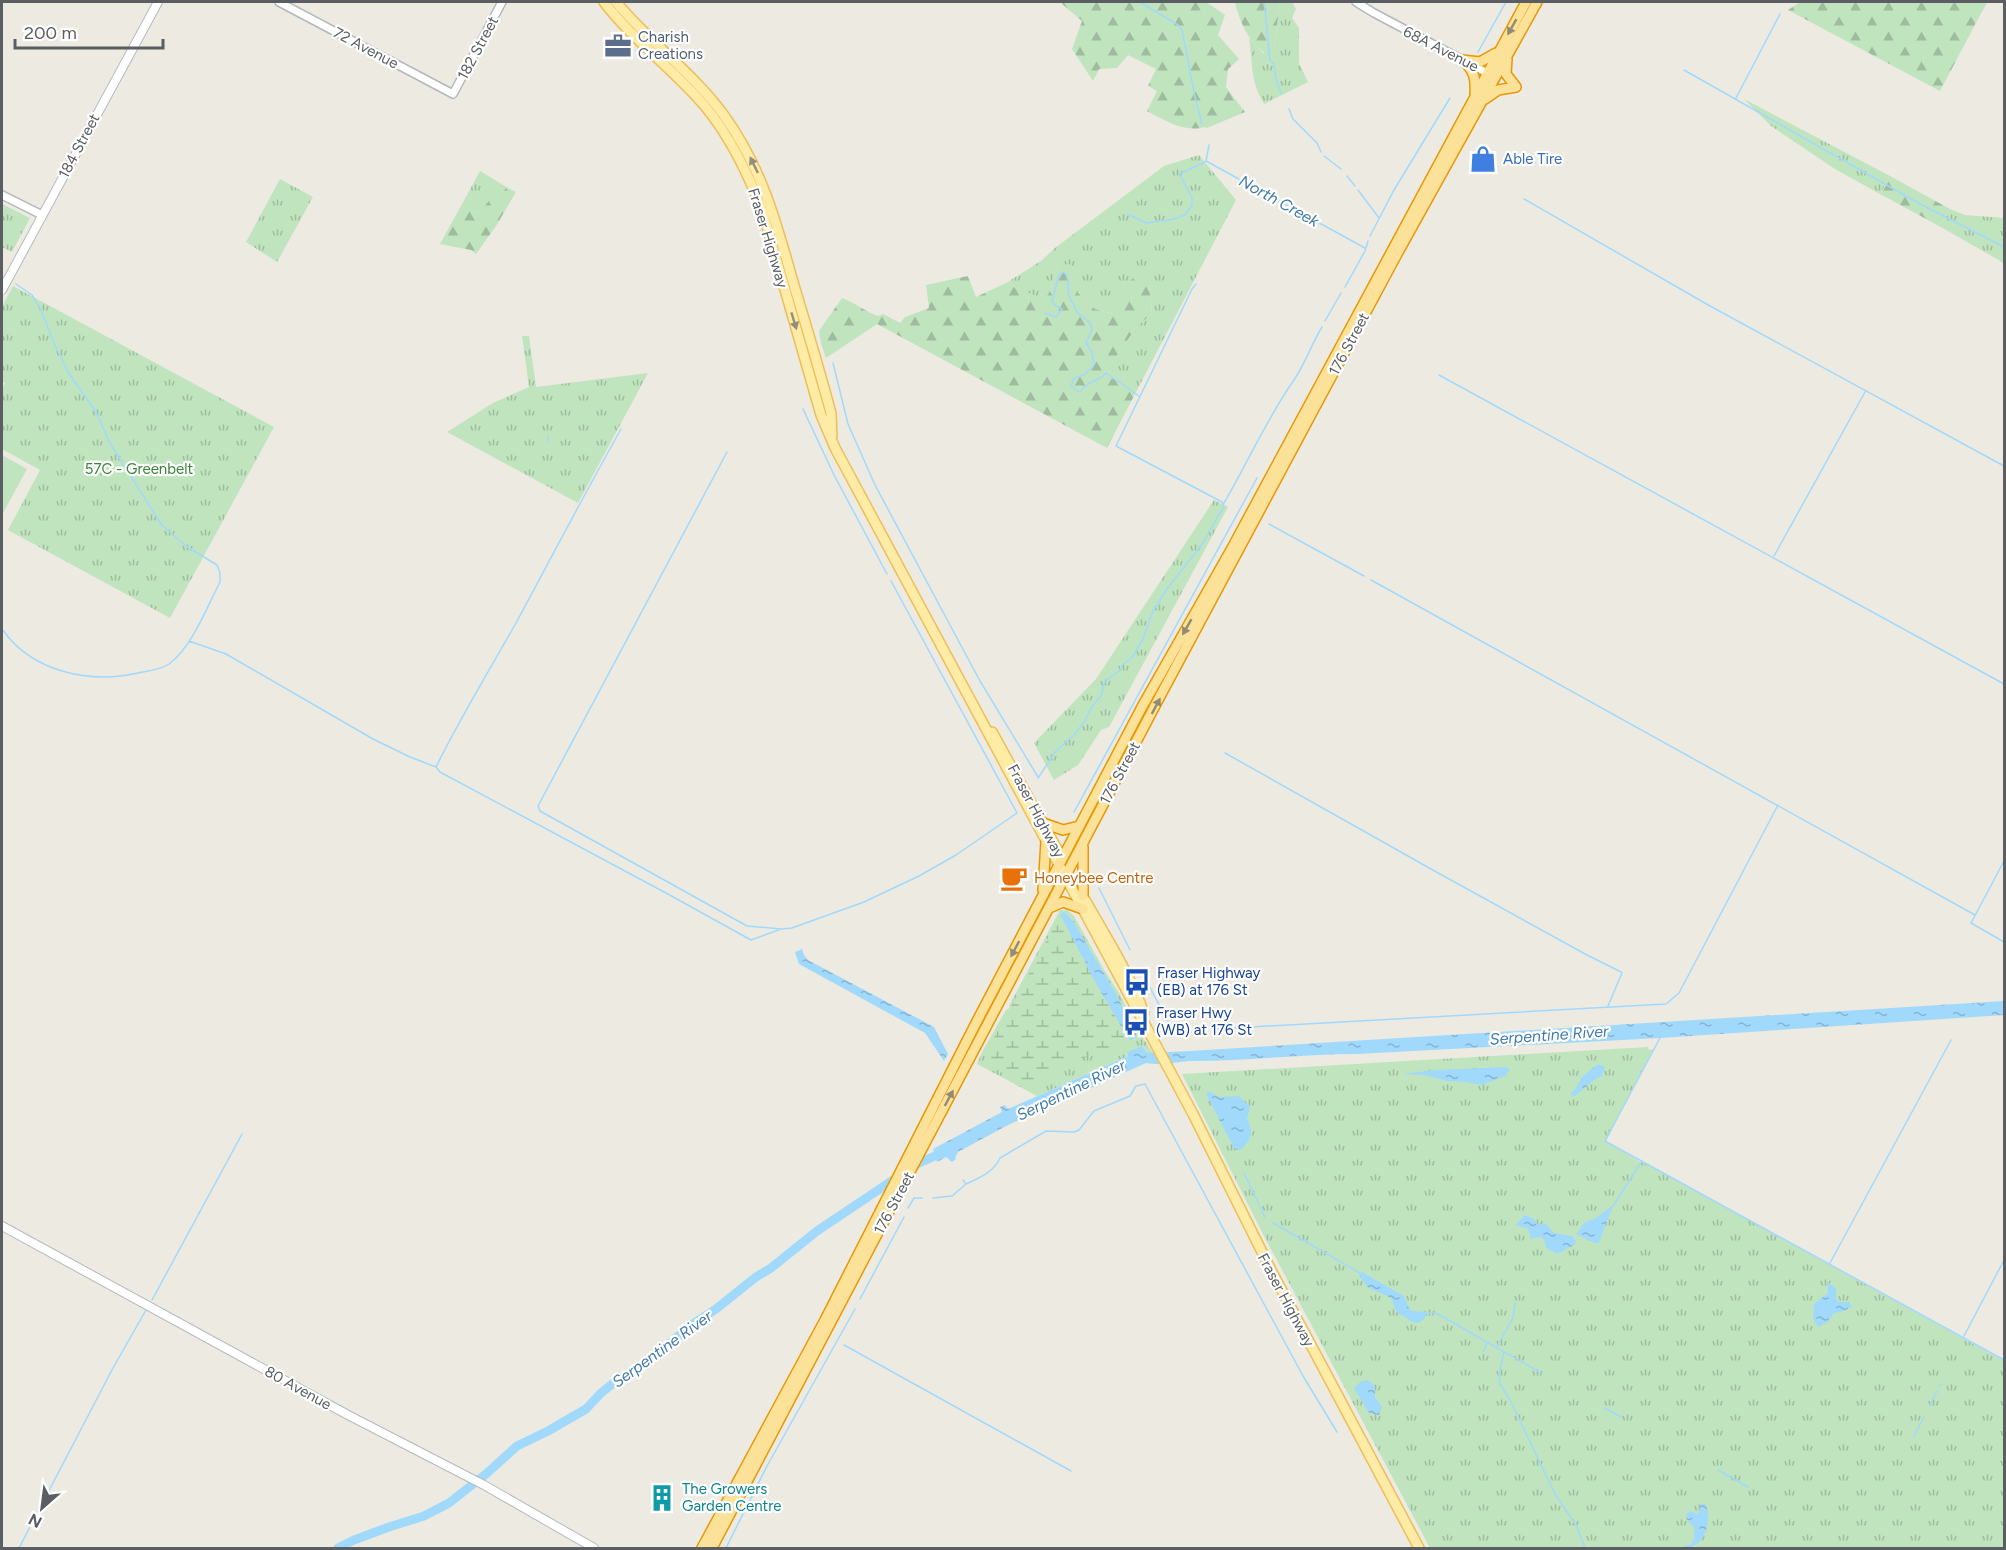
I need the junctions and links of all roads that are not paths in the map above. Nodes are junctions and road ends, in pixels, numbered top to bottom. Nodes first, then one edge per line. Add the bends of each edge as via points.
1 (158, 2) edge
2 (279, 2) edge
3 (502, 2) edge
4 (604, 2) edge
5 (616, 2) edge
6 (1356, 2) edge
7 (1526, 2) edge
8 (1537, 2) edge
9 (1503, 54) junction
10 (1462, 60) junction
11 (1491, 75) junction
12 (453, 94) joint
13 (1479, 98) junction
14 (2, 195) edge
15 (42, 215) junction
16 (2, 290) edge
17 (835, 448) junction
18 (999, 748) junction
19 (1043, 823) junction
20 (1079, 826) junction
21 (1046, 842) junction
22 (1083, 843) junction
23 (1060, 862) junction
24 (1067, 874) junction
25 (1083, 896) junction
26 (1042, 897) junction
27 (1049, 908) junction
28 (1083, 909) junction
29 (1158, 1049) junction
30 (2, 1226) edge
31 (594, 1548) edge
32 (702, 1548) edge
33 (712, 1548) edge
34 (1419, 1548) edge

1 - 15 main road, 184 Street
2 - 12 street, 72 Avenue
3 - 12 street, 182 Street
4 -> 17 main road, Fraser Highway via 696,96 738,156 763,213 821,415
17 -> 5 main road, Fraser Highway via 831,413 777,225 750,156 708,95
6 - 10 street, 68A Avenue
7 -> 9 highway
8 - 9 highway, 176 Street
9 - 10 highway via 1480,62
9 - 11 highway, 176 Street
9 - 13 highway via 1506,74 1516,87
10 - 11 street, 68A Avenue
10 - 13 highway via 1475,76
11 - 13 highway, 176 Street
13 -> 20 highway, 176 Street
22 -> 13 highway, 176 Street
14 - 15 street
15 - 16 main road, 184 Street
17 - 18 main road, Fraser Highway
18 - 19 main road, Fraser Highway
18 - 21 main road, Fraser Highway
18 - 23 main road
19 - 20 highway via 1063,830
19 - 23 main road, Fraser Highway
20 - 23 highway, 176 Street
21 - 23 main road, Fraser Highway
21 - 26 highway
22 - 24 highway, 176 Street
22 - 25 highway
23 - 24 main road, Fraser Highway
23 - 26 highway, 176 Street
24 - 25 main road, Fraser Highway
24 - 27 highway, 176 Street
24 - 28 main road, Fraser Highway
25 - 29 main road, Fraser Highway via 1138,997
26 -> 32 highway, 176 Street via 825,1320
27 - 28 highway via 1063,902
33 -> 27 highway, 176 Street
28 - 29 main road, Fraser Highway
29 - 34 main road, Fraser Highway
30 - 31 main road, 80 Avenue via 468,1476

